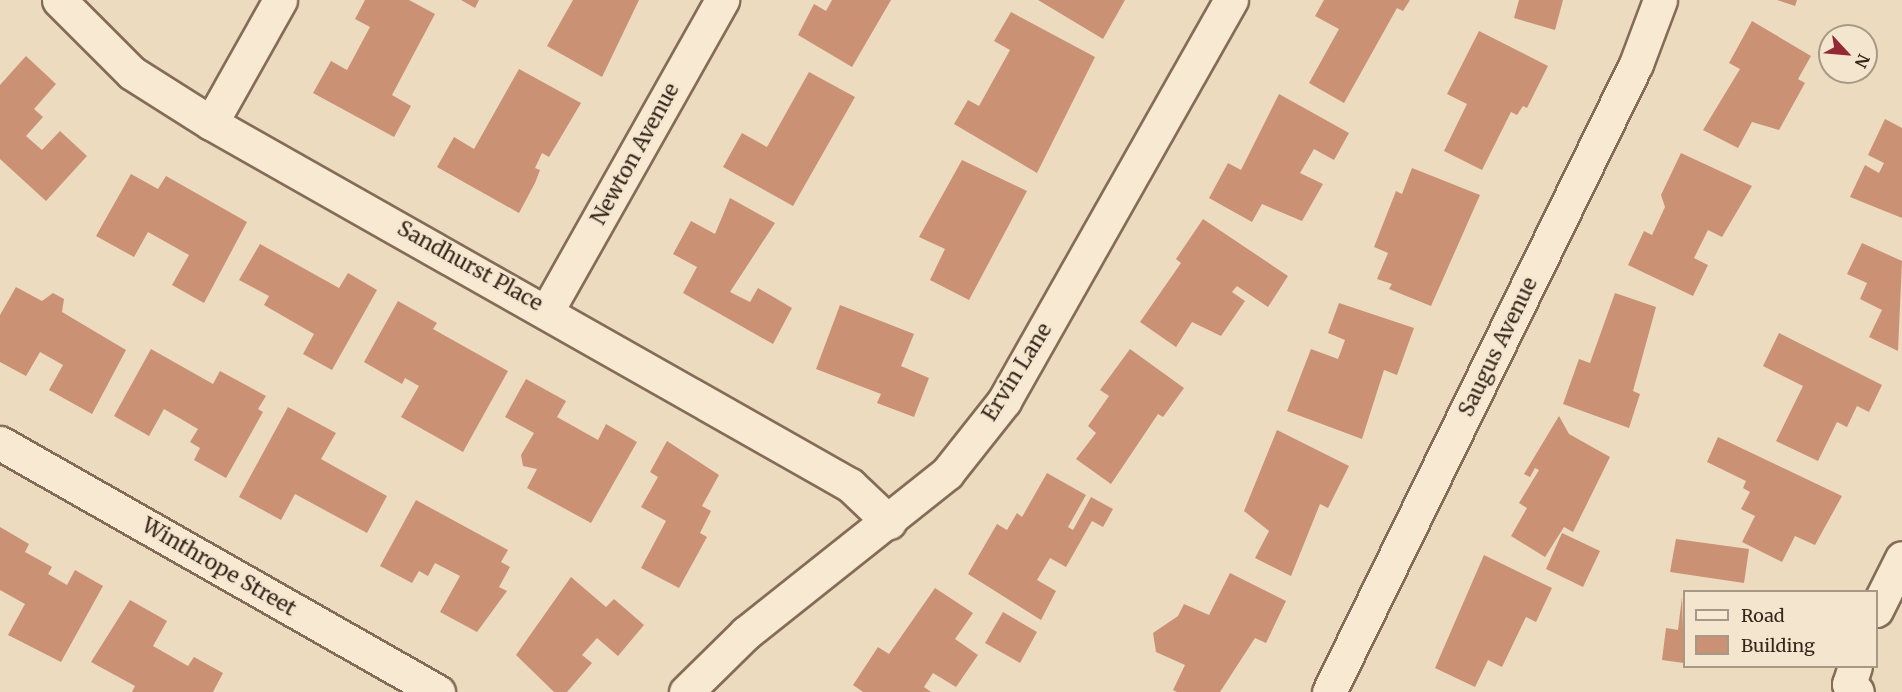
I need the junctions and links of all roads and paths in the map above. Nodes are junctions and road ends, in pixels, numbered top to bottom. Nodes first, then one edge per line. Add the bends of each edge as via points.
1 (59, 0) edge
2 (280, 0) edge
3 (722, 0) edge
4 (1231, 0) edge
5 (1660, 0) edge
6 (211, 123) junction
7 (548, 309) junction
8 (0, 443) edge
9 (889, 522) junction
10 (1902, 558) edge
11 (1878, 606) edge
12 (438, 692) edge
13 (686, 692) edge
14 (1329, 692) edge

1 - 6 street, Sandhurst Place via 132,74
2 - 6 street
3 - 7 street, Newton Avenue
4 - 9 street, Ervin Lane via 1004,401 947,473
5 - 14 street, Saugus Avenue via 1636,64
6 - 7 street, Sandhurst Place
7 - 9 street, Sandhurst Place via 850,485
8 - 12 street, Winthrope Street
9 - 13 street, Ervin Lane via 746,633
10 - 11 street

